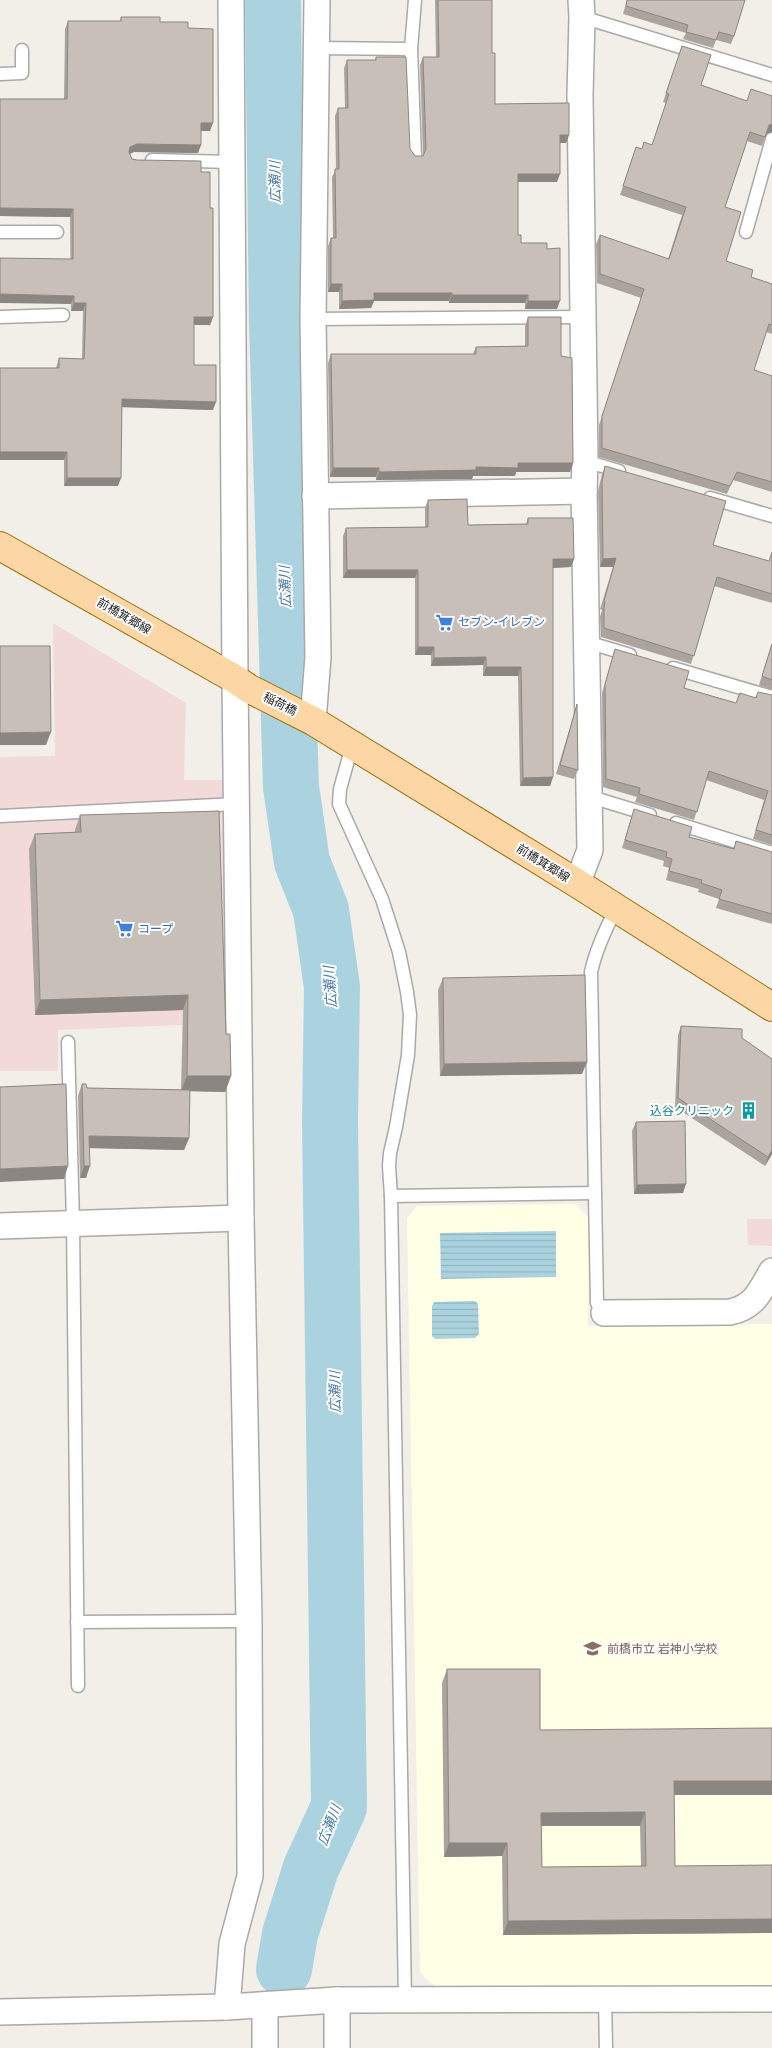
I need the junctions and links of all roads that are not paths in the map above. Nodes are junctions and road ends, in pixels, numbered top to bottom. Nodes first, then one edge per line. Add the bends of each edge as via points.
1 (231, 0) edge
2 (317, 0) edge
3 (415, 0) edge
4 (581, 9) edge
5 (316, 48) junction
6 (412, 49) junction
7 (22, 50) dead end
8 (0, 74) edge
9 (772, 75) edge
10 (772, 139) edge
11 (415, 157) edge
12 (144, 160) edge
13 (232, 162) junction
14 (0, 232) edge
15 (57, 232) dead end
16 (746, 232) dead end
17 (63, 315) dead end
18 (0, 317) edge
19 (584, 317) junction
20 (313, 319) junction
21 (585, 461) junction
22 (629, 474) edge
23 (584, 491) junction
24 (696, 494) edge
25 (315, 496) junction
26 (772, 516) edge
27 (0, 546) edge
28 (587, 642) junction
29 (642, 659) edge
30 (661, 664) edge
31 (241, 683) junction
32 (772, 698) edge
33 (313, 721) junction
34 (352, 746) junction
35 (591, 797) junction
36 (236, 804) junction
37 (0, 816) edge
38 (772, 853) edge
39 (575, 882) junction
40 (616, 909) junction
41 (772, 1008) edge
42 (68, 1042) dead end
43 (595, 1193) junction
44 (391, 1196) junction
45 (241, 1218) junction
46 (73, 1222) junction
47 (0, 1226) edge
48 (772, 1271) edge
49 (604, 1313) joint
50 (249, 1621) junction
51 (77, 1622) junction
52 (78, 1686) dead end
53 (772, 1999) edge
54 (337, 2000) junction
55 (405, 2000) junction
56 (605, 2000) junction
57 (265, 2005) junction
58 (227, 2007) junction
59 (0, 2012) edge
60 (265, 2048) edge
61 (337, 2048) edge
62 (606, 2048) edge

1 - 13 street
2 - 5 street
3 - 6 lane
4 - 9 lane
4 - 19 street
5 - 6 lane
5 - 20 street
6 - 11 lane
7 - 8 lane via 22,73
10 - 16 lane
12 - 13 lane
13 - 31 street
14 - 15 lane
17 - 18 lane
19 - 20 lane
19 - 21 street
20 - 25 street
21 - 22 lane
21 - 23 street
23 - 25 street
23 - 28 street
24 - 26 lane
25 - 33 street via 318,657
27 - 31 main road, 前橋箕郷線
28 - 29 lane
28 - 35 street
30 - 32 lane
31 - 33 main road, 稲荷橋
31 - 36 street
33 - 34 main road, 前橋箕郷線
34 - 39 main road, 前橋箕郷線
34 - 44 lane via 339,804 382,899 399,952 410,1015 403,1090 388,1166
35 - 38 lane
35 - 39 street via 590,850
36 - 37 lane
36 - 45 street
39 - 40 main road, 前橋箕郷線
40 - 41 main road, 前橋箕郷線
40 - 43 lane via 600,940 591,972
42 - 46 lane
43 - 44 lane
43 - 49 lane via 597,1304
44 - 55 lane
45 - 46 street
45 - 50 street
46 - 47 street
46 - 51 lane
48 - 49 street via 754,1300 742,1310
50 - 51 lane
50 - 58 street via 250,1876 232,1944
51 - 52 lane
53 - 56 street
54 - 55 street
54 - 57 street
54 - 61 street
55 - 56 street
56 - 62 lane
57 - 58 street
57 - 60 street
58 - 59 street

